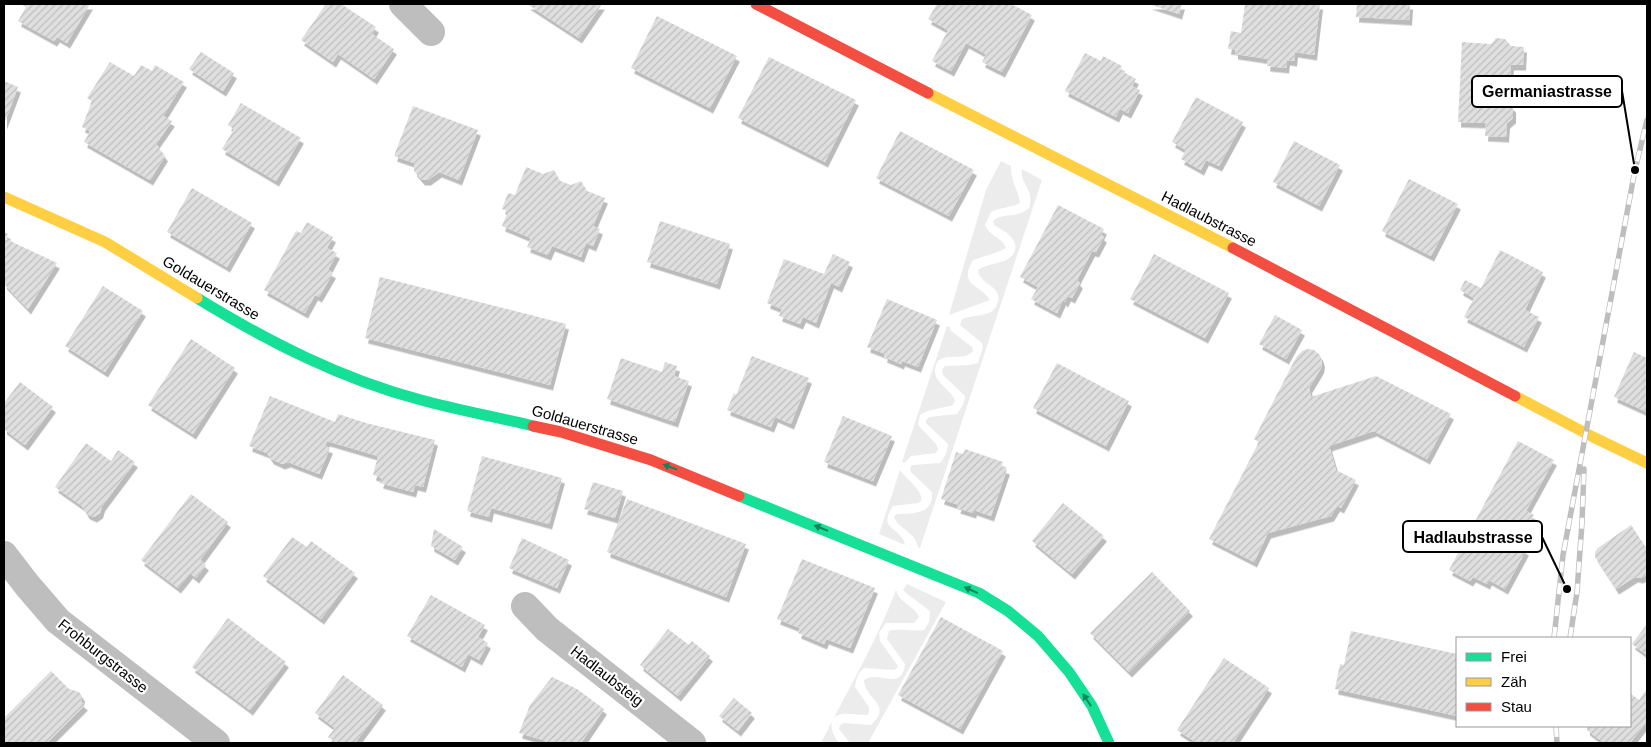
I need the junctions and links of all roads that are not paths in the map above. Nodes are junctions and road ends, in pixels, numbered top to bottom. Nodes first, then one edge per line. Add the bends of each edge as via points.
1 (403, 4) edge
2 (756, 4) edge
3 (431, 32) dead end
4 (4, 197) edge
5 (1647, 463) edge
6 (4, 555) edge
7 (525, 606) dead end
8 (216, 743) edge
9 (692, 743) edge
10 (1110, 743) edge

1 - 3 street
2 - 5 street, Hadlaubstrasse
10 -> 4 street, Goldauerstrasse via 1092,706 1069,672 1038,636 1008,611 979,593 651,460 561,432 420,400 310,360 233,320 105,242
6 - 8 street, Frohburgstrasse via 58,621
7 - 9 street, Hadlaubsteig via 546,629

